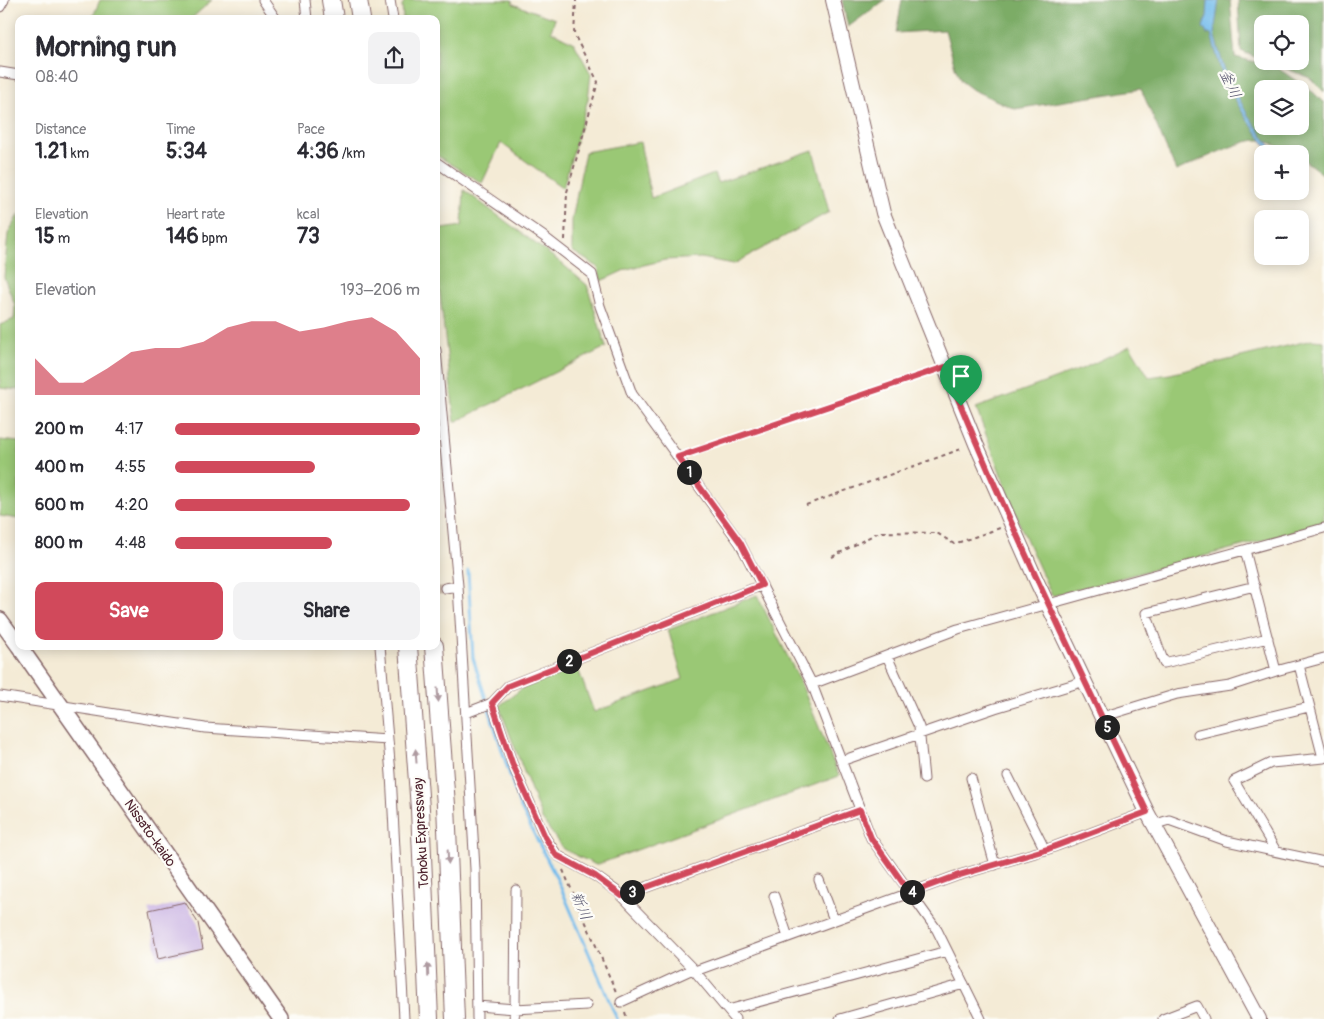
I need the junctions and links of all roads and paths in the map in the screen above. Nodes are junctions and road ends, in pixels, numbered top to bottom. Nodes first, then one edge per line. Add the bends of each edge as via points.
1 (4, 0) edge
2 (263, 0) edge
3 (305, 0) edge
4 (331, 0) edge
5 (358, 0) edge
6 (390, 0) edge
7 (576, 0) edge
8 (833, 0) edge
9 (0, 7) edge
10 (273, 15) edge
11 (307, 15) edge
12 (333, 15) edge
13 (360, 15) edge
14 (392, 15) edge
15 (0, 72) edge
16 (15, 74) edge
17 (440, 165) edge
18 (564, 252) junction
19 (945, 367) junction
20 (440, 393) edge
21 (976, 444) junction
22 (678, 457) junction
23 (806, 505) dead end
24 (1012, 524) junction
25 (1324, 528) edge
26 (1246, 550) junction
27 (832, 557) dead end
28 (762, 585) junction
29 (458, 586) junction
30 (1254, 586) junction
31 (445, 588) tunnel mouth
32 (1048, 605) junction
33 (0, 620) edge
34 (1268, 638) junction
35 (15, 641) edge
36 (22, 650) edge
37 (380, 650) edge
38 (408, 650) edge
39 (434, 650) edge
40 (887, 656) junction
41 (1324, 658) edge
42 (1299, 665) junction
43 (1276, 671) junction
44 (1085, 681) junction
45 (812, 684) junction
46 (0, 696) edge
47 (492, 703) junction
48 (61, 706) junction
49 (1309, 707) junction
50 (466, 712) junction
51 (1102, 717) junction
52 (920, 733) junction
53 (1198, 734) dead end
54 (388, 740) junction
55 (1323, 758) edge
56 (841, 761) junction
57 (1008, 776) dead end
58 (971, 778) dead end
59 (924, 779) dead end
60 (860, 810) junction
61 (1150, 819) junction
62 (1045, 850) junction
63 (1276, 851) junction
64 (556, 855) junction
65 (1324, 862) edge
66 (995, 865) junction
67 (819, 880) dead end
68 (516, 890) dead end
69 (910, 893) junction
70 (622, 896) junction
71 (774, 896) dead end
72 (834, 920) junction
73 (788, 937) junction
74 (947, 951) junction
75 (694, 970) junction
76 (964, 984) junction
77 (621, 1002) junction
78 (587, 1005) dead end
79 (477, 1006) junction
80 (515, 1009) junction
81 (728, 1010) junction
82 (281, 1019) edge
83 (404, 1019) edge
84 (429, 1019) edge
85 (455, 1019) edge
86 (477, 1019) edge
87 (514, 1019) edge
88 (627, 1019) edge
89 (735, 1019) edge
90 (840, 1019) edge
91 (981, 1019) edge
92 (1163, 1019) edge
93 (1204, 1019) edge
94 (1259, 1019) edge

1 - 9 street
2 - 10 street
3 - 11 street
4 - 12 highway
5 - 13 highway
6 - 14 street
7 - 18 path via 574,34 598,82 567,192
8 - 19 street via 883,213
15 - 16 street
17 - 18 street
18 - 22 street via 592,274 600,306 632,394
19 - 21 street
19 - 22 path
20 - 29 street
21 - 23 path
21 - 24 street
22 - 28 street via 740,542
24 - 27 path via 954,544 937,533 880,532
24 - 32 street
25 - 26 street
26 - 30 street
26 - 32 street
28 - 45 street
28 - 47 street via 508,686
29 - 31 street
29 - 50 street
30 - 34 street
30 - 34 street via 1146,613 1164,663
32 - 40 street via 958,629
32 - 44 street
33 - 35 main road, Nissato-kaido
34 - 43 street
36 - 48 main road, Nissato-kaido
37 - 54 street
84 -> 38 highway, Tohoku Expressway via 420,809
39 -> 85 highway, Tohoku Expressway via 446,805
40 - 45 street
40 - 52 street
41 - 42 street
42 - 43 street
42 - 49 street
43 - 51 street via 1230,686 1177,694
44 - 51 street
44 - 52 street
45 - 56 street
46 - 48 street
47 - 50 street
47 - 64 street via 512,763
48 - 54 street via 205,728
48 - 82 main road, Nissato-kaido
49 - 53 street
49 - 55 street
50 - 79 street via 475,869
51 - 61 street
52 - 56 street
52 - 59 street
54 - 83 street
55 - 63 street via 1271,763 1234,781
56 - 60 street
57 - 62 street
58 - 66 street
60 - 69 street via 871,838
60 - 70 street
61 - 62 street
61 - 63 street via 1169,820 1227,841
61 - 94 street
62 - 66 street
63 - 65 street
64 - 70 street via 595,876
64 - 77 path
66 - 69 street
67 - 72 street
68 - 80 street
69 - 72 street
69 - 74 street via 937,930
70 - 75 street
71 - 73 street
72 - 73 street
73 - 75 street
74 - 76 street
74 - 81 street
75 - 77 street
75 - 81 street
76 - 90 street
76 - 91 street
77 - 88 path
78 - 80 street
79 - 80 street
79 - 86 street
80 - 87 street
81 - 89 street
92 - 93 street via 1197,1006

